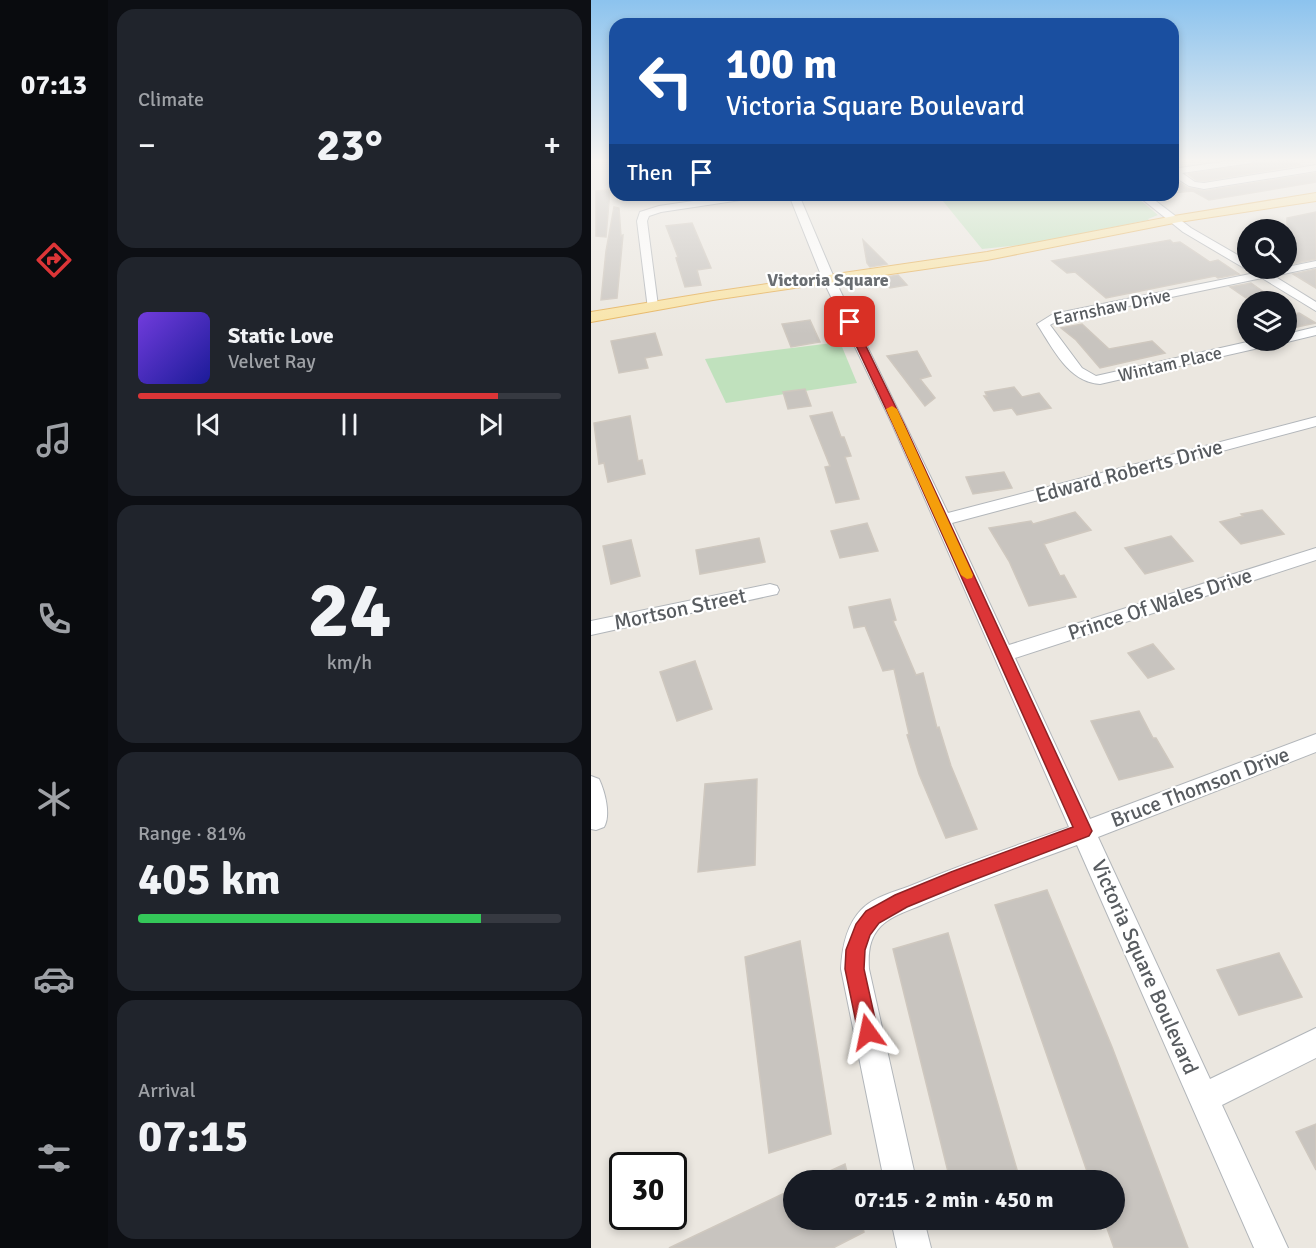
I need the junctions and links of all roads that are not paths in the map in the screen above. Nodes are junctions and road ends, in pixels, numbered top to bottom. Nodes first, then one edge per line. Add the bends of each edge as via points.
1 (643, 218) edge
2 (804, 218) edge
3 (1175, 218) edge
4 (1189, 218) edge
5 (1178, 220) junction
6 (1237, 257) edge
7 (1316, 264) edge
8 (1297, 267) edge
9 (1237, 277) edge
10 (1270, 279) edge
11 (829, 280) junction
12 (652, 306) junction
13 (1316, 307) edge
14 (591, 317) edge
15 (1316, 331) edge
16 (1297, 336) edge
17 (1237, 349) edge
18 (1100, 380) joint
19 (1316, 421) edge
20 (942, 520) junction
21 (1316, 554) edge
22 (770, 591) dead end
23 (591, 628) edge
24 (1003, 654) junction
25 (1316, 743) edge
26 (591, 786) edge
27 (596, 820) dead end
28 (1083, 831) junction
29 (1316, 1043) edge
30 (1204, 1098) junction
31 (898, 1170) edge
32 (910, 1230) edge
33 (914, 1248) edge
34 (1271, 1248) edge

1 - 12 street
2 - 11 street, Victoria Square Boulevard
3 - 5 street
4 - 5 main road
5 - 6 street
5 - 11 main road via 987,256
7 - 8 street
9 - 18 street, Earnshaw Drive via 1046,321 1044,327 1077,371 1083,377
10 - 13 street
11 - 12 main road
11 - 20 street, Victoria Square Boulevard
12 - 14 main road
15 - 16 street
17 - 18 street, Wintam Place
19 - 20 street, Edward Roberts Drive
20 - 24 street, Victoria Square Boulevard
21 - 24 street, Prince Of Wales Drive
22 - 23 street, Mortson Street
24 - 28 street, Victoria Square Boulevard
25 - 28 street, Bruce Thomson Drive
26 - 27 street
28 - 30 street, Victoria Square Boulevard
28 - 31 street, Bruce Thomson Drive via 901,901 872,917 862,930 855,950 855,969
29 - 30 street
30 - 34 street, Victoria Square Boulevard
32 - 33 street

